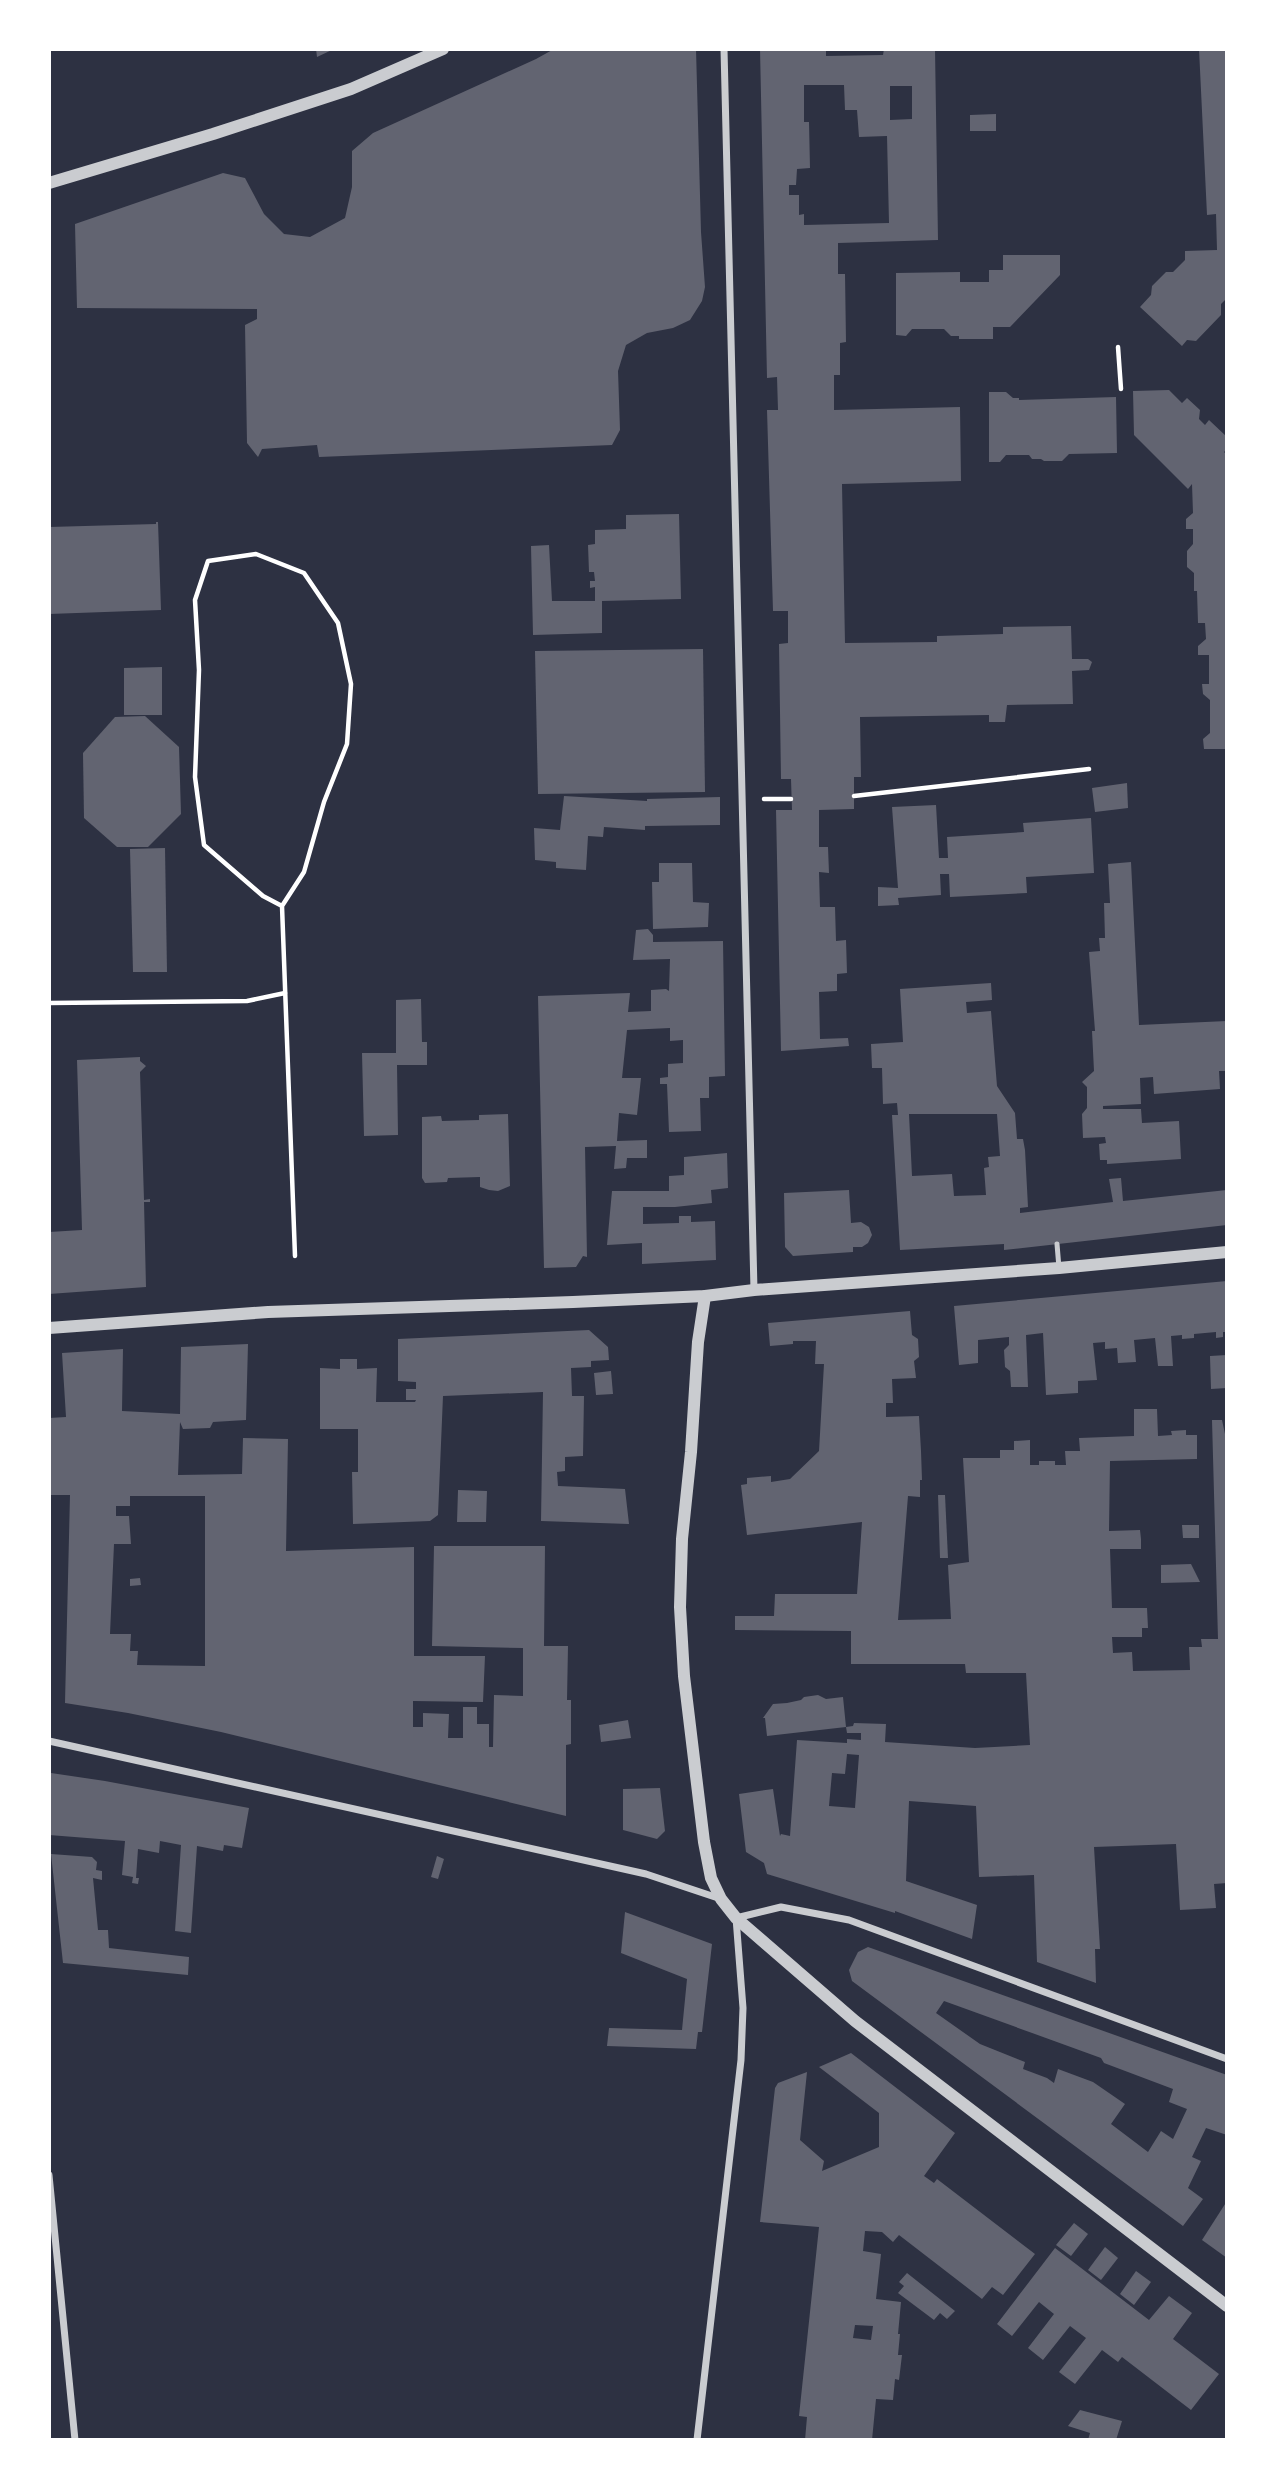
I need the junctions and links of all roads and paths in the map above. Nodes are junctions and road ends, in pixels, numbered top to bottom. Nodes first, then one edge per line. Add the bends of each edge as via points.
1 (443, 49) edge
2 (724, 49) edge
3 (49, 183) edge
4 (1118, 347) dead end
5 (1121, 389) dead end
6 (1089, 769) dead end
7 (854, 796) dead end
8 (282, 906) junction
9 (285, 993) junction
10 (49, 1003) edge
11 (1057, 1244) dead end
12 (1227, 1252) edge
13 (295, 1256) dead end
14 (1059, 1268) junction
15 (754, 1290) junction
16 (705, 1296) junction
17 (49, 1328) edge
18 (49, 1741) edge
19 (721, 1899) junction
20 (736, 1918) junction
21 (1227, 2059) edge
22 (49, 2175) edge
23 (1227, 2306) edge
24 (75, 2440) edge
25 (697, 2440) edge

1 - 3 street via 351,89
2 - 15 street
4 - 5 path
6 - 7 path
8 - 8 path via 304,872 347,744 351,684 338,623 304,573 256,554 208,561 195,600 199,670 195,777 204,845 263,896
8 - 9 path
9 - 10 path via 247,1001
9 - 13 path
11 - 14 lane
12 - 14 street
14 - 15 street
15 - 16 street
16 - 17 street via 268,1312
16 - 19 street via 680,1607 704,1842 711,1878
18 - 19 street via 646,1874
19 - 20 street
20 - 21 street via 781,1907 849,1920
20 - 23 street via 855,2021
20 - 25 street via 743,2008 741,2060
22 - 24 street

